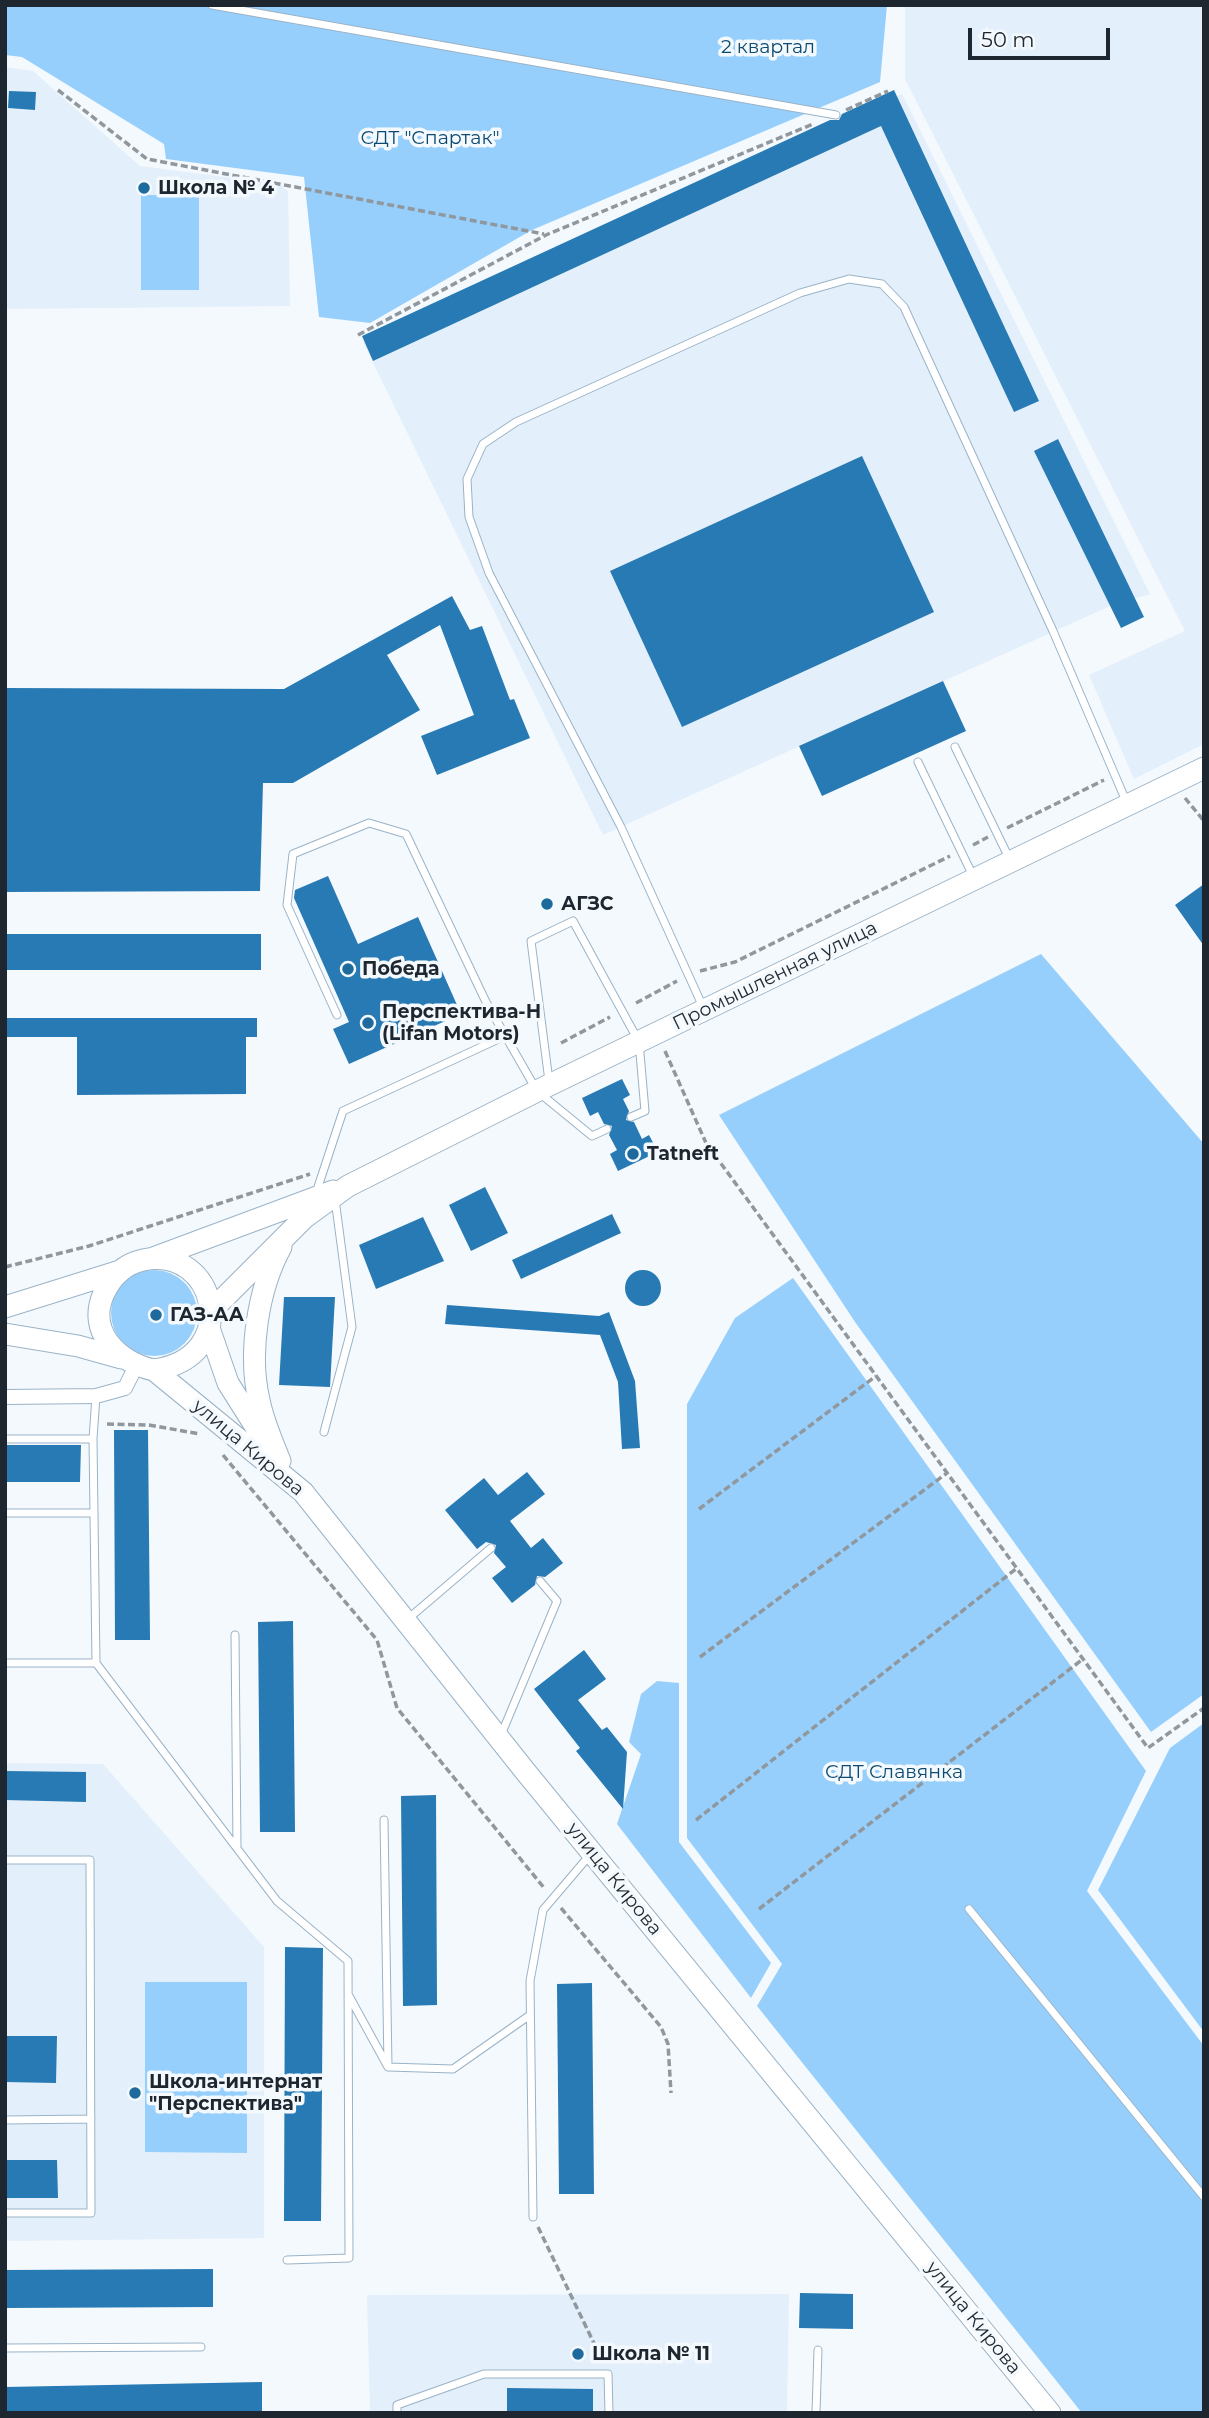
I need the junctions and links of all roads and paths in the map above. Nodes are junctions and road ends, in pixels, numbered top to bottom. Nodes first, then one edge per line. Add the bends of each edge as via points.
1 (212, 5) edge
2 (58, 90) dead end
3 (888, 91) dead end
4 (836, 115) junction
5 (546, 235) junction
6 (358, 335) dead end
7 (955, 747) dead end
8 (918, 762) dead end
9 (1204, 768) edge
10 (1115, 775) junction
11 (1173, 783) junction
12 (1128, 805) junction
13 (1204, 821) edge
14 (997, 833) junction
15 (961, 851) junction
16 (1011, 862) junction
17 (975, 880) junction
18 (688, 975) junction
19 (636, 1003) dead end
20 (705, 1011) junction
21 (337, 1015) dead end
22 (610, 1017) dead end
23 (505, 1036) junction
24 (648, 1038) junction
25 (561, 1042) dead end
26 (543, 1088) junction
27 (631, 1117) dead end
28 (607, 1129) dead end
29 (315, 1173) dead end
30 (333, 1193) junction
31 (287, 1236) junction
32 (152, 1258) junction
33 (5, 1267) edge
34 (120, 1270) junction
35 (5, 1307) edge
36 (210, 1320) junction
37 (5, 1334) edge
38 (137, 1365) junction
39 (876, 1376) junction
40 (96, 1396) junction
41 (5, 1397) edge
42 (94, 1424) junction
43 (324, 1432) dead end
44 (210, 1438) dead end
45 (93, 1439) junction
46 (5, 1440) edge
47 (218, 1449) dead end
48 (280, 1461) junction
49 (947, 1473) junction
50 (303, 1492) junction
51 (699, 1509) dead end
52 (5, 1513) edge
53 (93, 1513) junction
54 (491, 1548) dead end
55 (1017, 1568) junction
56 (540, 1581) dead end
57 (405, 1621) junction
58 (235, 1635) dead end
59 (700, 1657) dead end
60 (1083, 1659) junction
61 (5, 1663) edge
62 (96, 1663) junction
63 (1204, 1708) edge
64 (500, 1739) junction
65 (384, 1820) dead end
66 (696, 1820) dead end
67 (237, 1849) junction
68 (592, 1853) junction
69 (5, 1860) edge
70 (553, 1898) junction
71 (759, 1909) dead end
72 (969, 1909) dead end
73 (348, 1994) junction
74 (530, 2015) junction
75 (388, 2067) junction
76 (671, 2093) dead end
77 (91, 2119) junction
78 (5, 2120) edge
79 (1204, 2197) edge
80 (5, 2213) edge
81 (533, 2217) joint
82 (287, 2260) dead end
83 (201, 2347) dead end
84 (5, 2348) edge
85 (818, 2350) dead end
86 (608, 2374) junction
87 (397, 2413) edge
88 (609, 2413) edge
89 (816, 2413) edge
90 (1050, 2413) edge

1 - 4 lane
2 - 5 path via 147,159
3 - 4 path
4 - 5 path
5 - 6 path
7 - 14 lane
8 - 15 lane
9 - 11 main road, Промышленная улица
10 - 12 lane
10 - 14 path
10 - 18 lane via 1054,631 904,307 882,284 849,279 800,293 516,422 483,444 467,479 468,517 489,573 621,827
11 - 12 main road, Промышленная улица
11 - 13 path
12 - 16 main road, Промышленная улица
14 - 15 path
14 - 16 lane
15 - 17 lane
15 - 18 path via 735,962
16 - 17 main road, Промышленная улица
17 - 20 main road, Промышленная улица
18 - 19 path
18 - 20 lane
20 - 24 main road, Промышленная улица
21 - 23 lane via 287,905 293,855 369,823 406,834
22 - 25 path
23 - 26 lane
23 - 30 lane via 342,1111
24 - 26 main road, Промышленная улица
24 - 26 lane via 573,921 541,936 531,941
24 - 27 lane via 645,1111
24 - 39 path via 706,1143
26 - 28 lane via 592,1136
26 - 30 main road, Промышленная улица
29 - 33 path
30 - 31 main road
30 - 32 main road
30 - 43 lane via 352,1327
31 - 36 main road
31 - 48 main road via 265,1286 255,1371 266,1428
32 - 34 main road
32 - 36 main road via 185,1267 198,1279 207,1294
34 - 35 main road
34 - 38 main road via 105,1290 99,1315 109,1346
36 - 38 main road via 201,1345 189,1359 172,1367
36 - 48 main road via 228,1383
37 - 38 main road, улица Кирова via 78,1346
38 - 40 street via 124,1388
38 - 50 main road, улица Кирова
39 - 49 path
39 - 51 path
40 - 41 street
40 - 42 lane
42 - 44 path via 149,1425
42 - 45 lane
45 - 46 lane
45 - 53 lane
47 - 70 path via 377,1640 397,1708
48 - 50 main road
49 - 55 path
49 - 59 path
50 - 57 main road, улица Кирова
52 - 53 lane
53 - 62 lane
54 - 57 lane
55 - 60 path
55 - 66 path
56 - 64 lane via 557,1601
57 - 64 main road, улица Кирова
58 - 67 lane
60 - 63 path via 1148,1748
60 - 71 path
61 - 62 lane
62 - 67 lane
64 - 68 main road, улица Кирова
65 - 75 lane
67 - 73 lane via 277,1901 348,1961
68 - 70 lane
68 - 90 main road, улица Кирова
69 - 77 lane via 90,1860
70 - 74 lane via 543,1910 530,1981
70 - 76 path via 661,2027 668,2044
72 - 79 lane
73 - 75 lane
73 - 82 lane via 349,2258
74 - 75 lane via 453,2069
74 - 81 lane
77 - 78 lane
77 - 80 lane via 91,2213
81 - 86 path
83 - 84 lane
85 - 89 lane
86 - 87 lane via 484,2375 397,2405
86 - 88 lane

